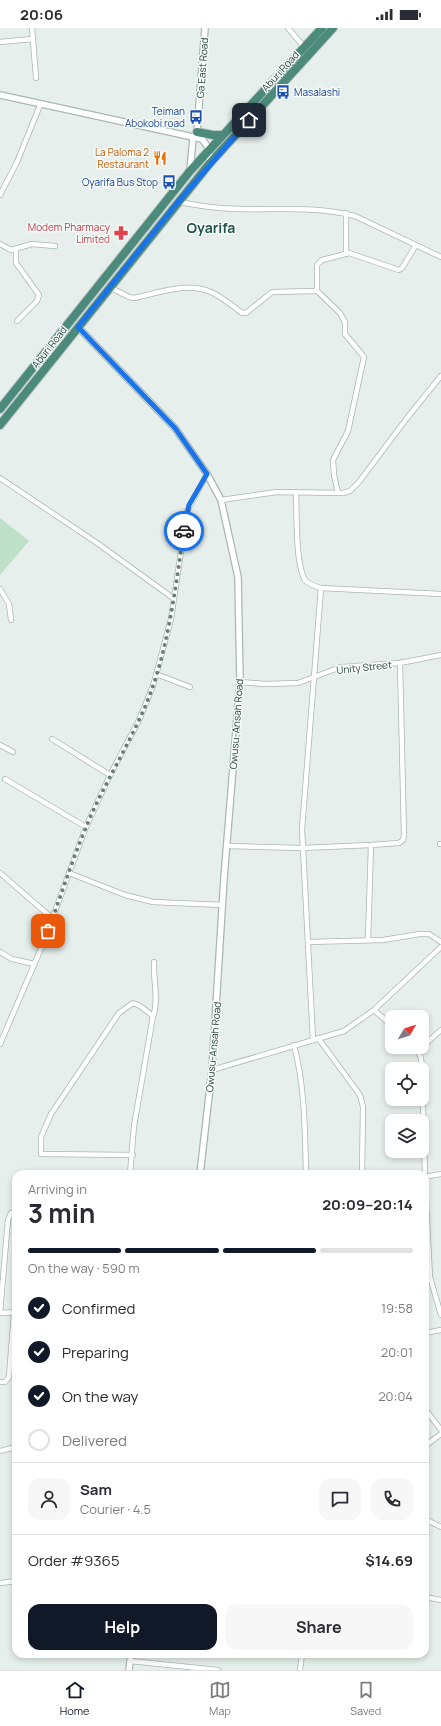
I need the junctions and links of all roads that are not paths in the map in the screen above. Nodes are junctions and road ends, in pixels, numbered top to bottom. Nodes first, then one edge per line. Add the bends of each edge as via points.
1 (32, 28) edge
2 (205, 28) edge
3 (288, 28) edge
4 (322, 28) edge
5 (334, 28) edge
6 (33, 39) junction
7 (0, 42) edge
8 (304, 47) junction
9 (36, 78) dead end
10 (0, 95) edge
11 (41, 103) junction
12 (222, 135) junction
13 (197, 136) junction
14 (209, 149) junction
15 (210, 163) junction
16 (190, 171) junction
17 (0, 195) edge
18 (178, 202) junction
19 (346, 213) junction
20 (0, 244) edge
21 (416, 245) junction
22 (55, 246) dead end
23 (16, 250) junction
24 (346, 254) junction
25 (441, 257) edge
26 (109, 287) junction
27 (316, 290) junction
28 (17, 321) dead end
29 (78, 327) junction
30 (441, 376) edge
31 (0, 408) edge
32 (0, 425) edge
33 (207, 474) junction
34 (0, 478) edge
35 (296, 492) junction
36 (338, 493) junction
37 (221, 500) junction
38 (322, 588) junction
39 (0, 589) edge
40 (441, 594) edge
41 (173, 598) junction
42 (11, 620) dead end
43 (441, 655) edge
44 (400, 663) junction
45 (156, 674) junction
46 (313, 678) junction
47 (240, 682) junction
48 (190, 687) dead end
49 (52, 739) dead end
50 (0, 745) edge
51 (13, 752) dead end
52 (110, 775) junction
53 (5, 779) dead end
54 (86, 827) junction
55 (371, 845) junction
56 (227, 846) junction
57 (302, 848) junction
58 (0, 873) edge
59 (69, 873) junction
60 (223, 905) junction
61 (52, 918) junction
62 (368, 940) junction
63 (308, 942) junction
64 (441, 942) edge
65 (441, 947) edge
66 (0, 952) edge
67 (154, 962) dead end
68 (34, 964) junction
69 (374, 1010) junction
70 (152, 1016) junction
71 (385, 1020) edge
72 (441, 1030) edge
73 (2, 1034) edge
74 (315, 1039) junction
75 (429, 1040) edge
76 (0, 1044) edge
77 (294, 1045) junction
78 (212, 1070) junction
79 (423, 1106) edge
80 (133, 1155) junction
81 (131, 1170) edge
82 (200, 1170) edge
83 (306, 1170) edge
84 (362, 1170) edge
85 (425, 1170) edge
86 (441, 1174) edge
87 (429, 1175) edge
88 (12, 1213) edge
89 (2, 1266) edge
90 (429, 1280) edge
91 (12, 1312) edge
92 (0, 1313) edge
93 (441, 1315) edge
94 (441, 1330) edge
95 (429, 1332) edge
96 (12, 1344) edge
97 (0, 1382) edge
98 (429, 1414) edge
99 (441, 1430) edge
100 (441, 1434) edge
101 (429, 1443) edge
102 (12, 1448) edge
103 (0, 1451) edge
104 (429, 1521) edge
105 (441, 1527) edge
106 (12, 1581) edge
107 (0, 1582) edge
108 (429, 1598) edge
109 (441, 1600) edge
110 (130, 1658) edge
111 (302, 1658) edge
112 (130, 1661) junction
113 (195, 1668) edge
114 (129, 1670) edge
115 (218, 1670) edge
116 (300, 1670) edge

1 - 6 street
2 - 13 street, Ga East Road
3 - 8 street
4 - 8 highway, Aburi Road
5 - 15 highway, Aburi Road
6 - 7 street
6 - 9 street
8 - 12 highway, Aburi Road
10 - 11 street
11 - 13 street
11 - 17 street via 17,162
12 - 13 highway
12 - 14 highway, Aburi Road
13 - 14 street
13 - 16 street, Ga East Road
14 - 15 street
14 - 16 highway, Aburi Road
15 - 18 highway, Aburi Road
16 - 31 highway, Aburi Road
18 - 19 street via 221,208 306,208
18 - 26 highway, Aburi Road
19 - 21 street
19 - 24 street
20 - 23 street
21 - 24 street via 399,270 356,254
21 - 25 street
22 - 23 street via 32,244
23 - 28 street via 16,263 39,294 37,301
24 - 27 street via 318,263
26 - 27 street via 134,298 167,290 205,290 214,293 242,313 250,310 272,292
26 - 29 highway, Aburi Road
27 - 36 street via 340,313 345,322 345,334 364,357 348,430 333,460
29 - 32 highway, Aburi Road
29 - 33 street, Owusu-Ansah Road via 175,428
30 - 36 street via 354,487 350,491
33 - 37 street, Owusu-Ansah Road
33 - 41 street via 187,511
34 - 41 street
35 - 36 street
35 - 37 street
35 - 38 street via 299,557 304,576 310,584
37 - 47 street, Owusu-Ansah Road via 238,577
38 - 40 street
38 - 46 street
39 - 42 street via 9,604
41 - 45 street via 172,619
43 - 44 street, Unity Street
44 - 46 street, Unity Street via 341,667
44 - 55 street via 404,838 399,843
45 - 48 street
45 - 52 street via 139,720
46 - 47 street, Unity Street via 287,684
46 - 57 street
47 - 56 street, Owusu-Ansah Road
49 - 52 street
50 - 51 street
52 - 54 street
53 - 54 street
54 - 59 street
55 - 57 street
55 - 62 street
56 - 57 street
56 - 60 street, Owusu-Ansah Road
57 - 63 street
58 - 61 street
59 - 60 street via 125,895 153,902
59 - 61 street
60 - 78 street, Owusu-Ansah Road
61 - 68 street
62 - 63 street
62 - 64 street via 429,934
63 - 74 street
65 - 69 street
66 - 68 street via 12,959
67 - 70 street via 156,1008
68 - 73 street
69 - 71 street
69 - 74 street via 344,1031
70 - 80 street via 134,1126
70 - 80 street via 133,1003 119,1013 51,1114 41,1137 41,1154
72 - 75 street
73 - 76 street
74 - 77 street
74 - 84 street via 360,1095 363,1107
77 - 78 street
77 - 83 street via 300,1069
78 - 82 street, Owusu-Ansah Road
79 - 85 street
80 - 81 street
86 - 87 street
88 - 89 street via 8,1220
89 - 92 street
90 - 93 street
91 - 92 street
94 - 95 street
96 - 97 street via 9,1377 5,1382
98 - 99 street
100 - 101 street
102 - 103 street
104 - 105 street
106 - 107 street
108 - 109 street
110 - 112 street
111 - 116 street
112 - 113 street
112 - 114 street
113 - 115 street

